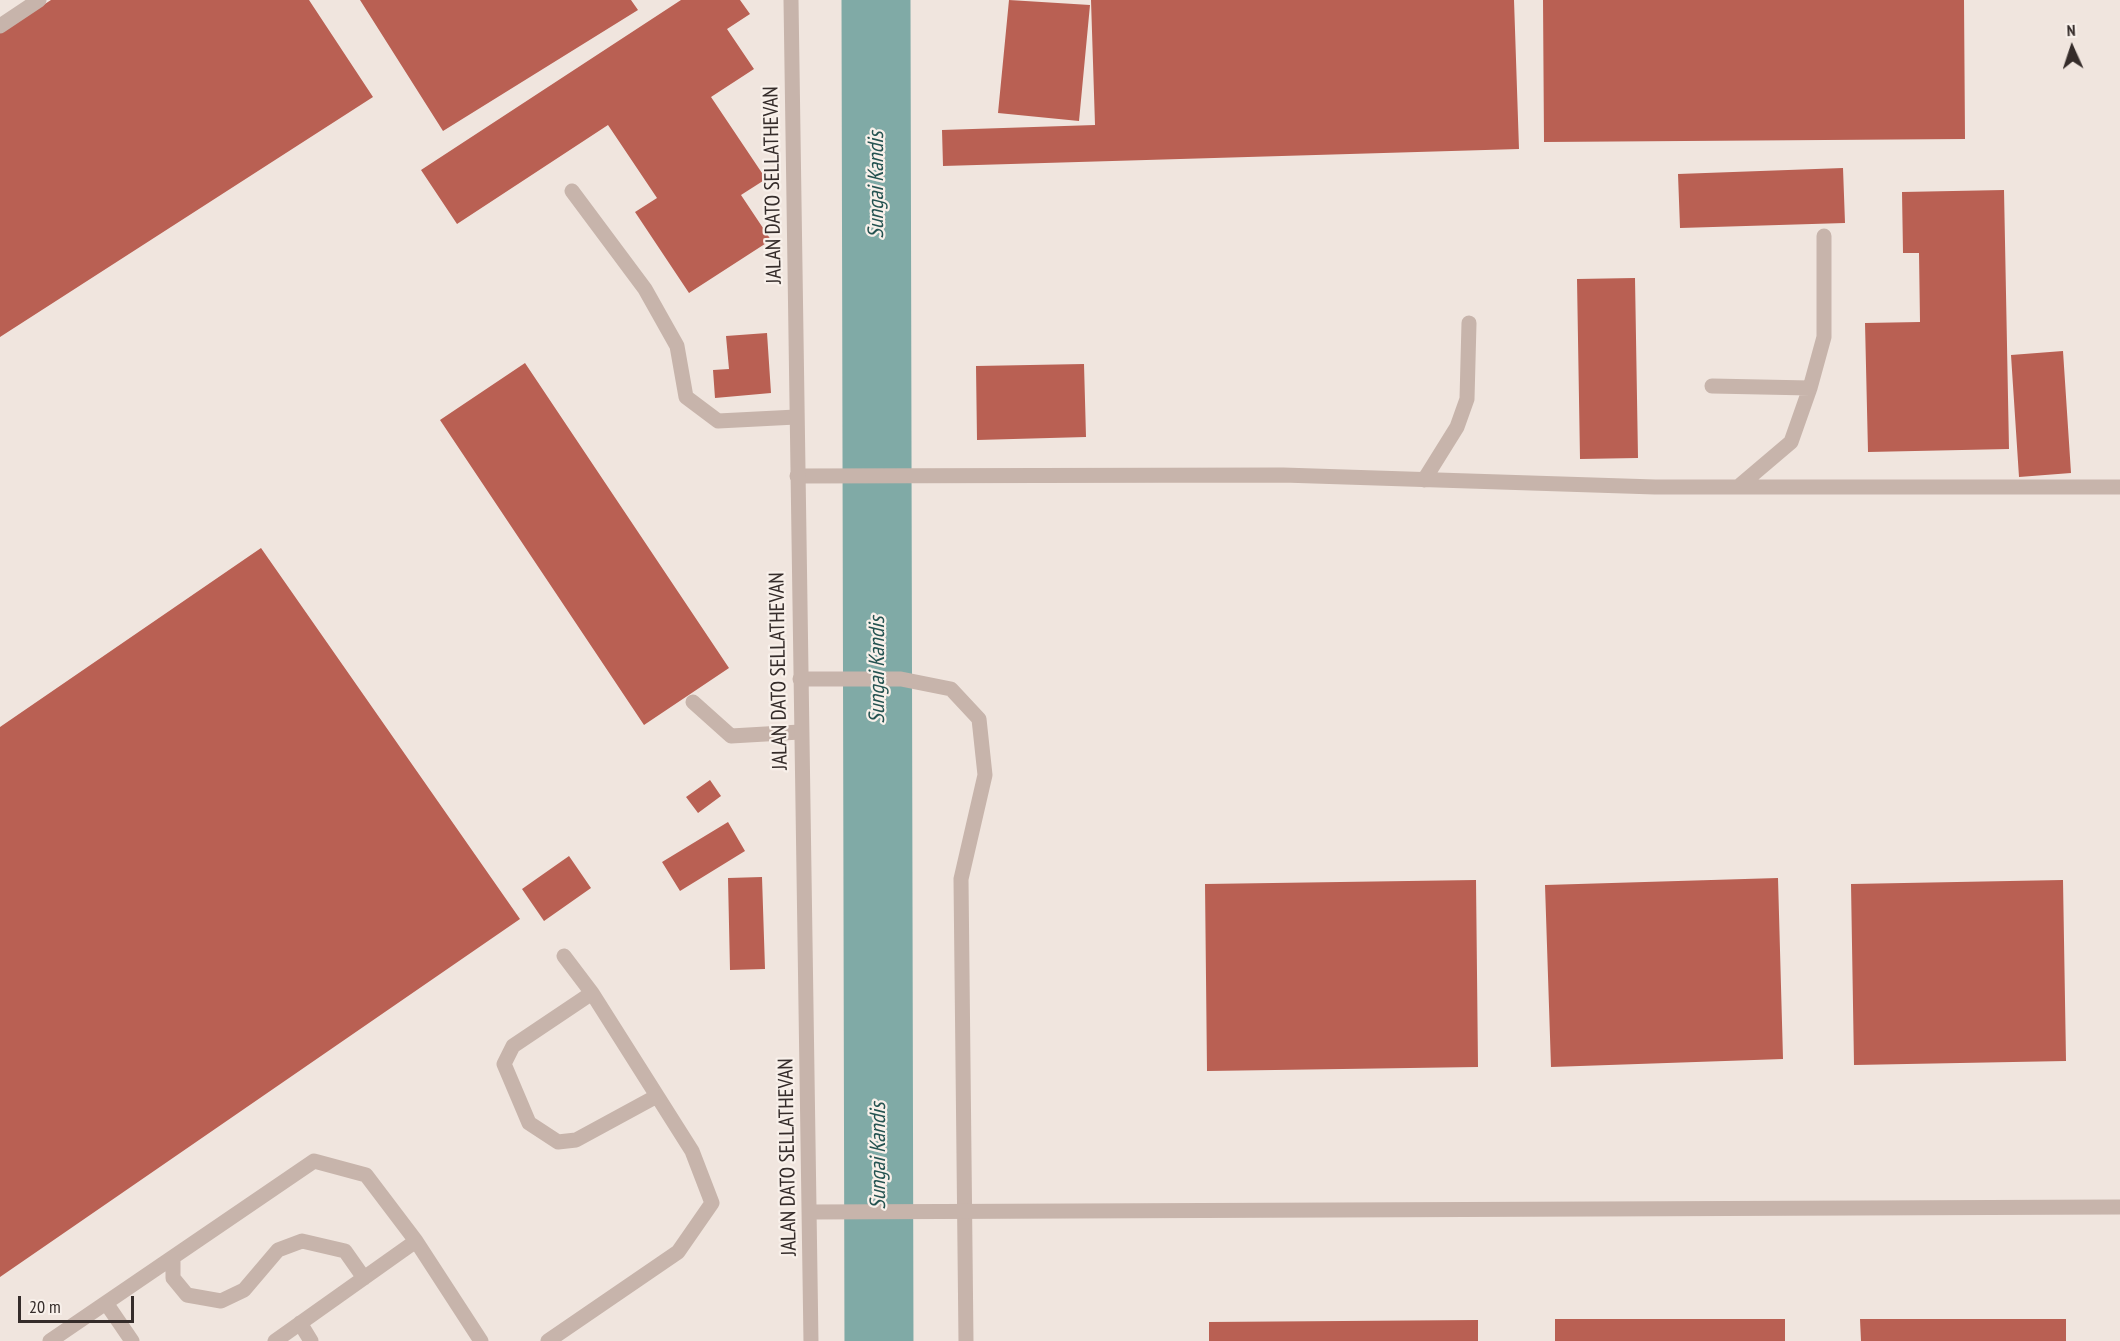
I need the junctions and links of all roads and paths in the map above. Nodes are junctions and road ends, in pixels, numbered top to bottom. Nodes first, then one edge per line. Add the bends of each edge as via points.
1 (39, 0) edge
2 (791, 0) edge
3 (0, 26) edge
4 (572, 191) dead end
5 (1824, 236) dead end
6 (1469, 323) dead end
7 (1713, 386) dead end
8 (1810, 388) junction
9 (796, 417) junction
10 (797, 476) junction
11 (1424, 480) junction
12 (1738, 487) junction
13 (2120, 487) edge
14 (800, 679) junction
15 (693, 702) dead end
16 (800, 732) junction
17 (564, 956) dead end
18 (592, 993) junction
19 (657, 1096) junction
20 (2120, 1207) edge
21 (965, 1212) junction
22 (812, 1213) junction
23 (416, 1241) junction
24 (173, 1257) junction
25 (364, 1278) junction
26 (106, 1303) junction
27 (300, 1323) junction
28 (50, 1341) edge
29 (132, 1341) edge
30 (274, 1341) edge
31 (311, 1341) edge
32 (481, 1341) edge
33 (548, 1341) edge
34 (812, 1341) edge
35 (966, 1341) edge

1 - 3 street
2 - 9 street, JALAN DATO SELLATHEVAN
4 - 9 street via 645,289 676,346 686,397 718,421
5 - 8 street via 1824,337
6 - 11 street via 1467,399 1457,427
7 - 8 street
8 - 12 street via 1791,442
9 - 10 street, JALAN DATO SELLATHEVAN
10 - 11 street via 1283,475
10 - 14 street, JALAN DATO SELLATHEVAN
11 - 12 street
12 - 13 street
14 - 16 street, JALAN DATO SELLATHEVAN
14 - 21 street via 892,679 951,689 979,719 985,775 961,879
15 - 16 street via 731,735
16 - 22 street, JALAN DATO SELLATHEVAN
17 - 18 street
18 - 19 street
18 - 19 street via 513,1046 504,1064 529,1123 558,1142 576,1140
19 - 33 street via 692,1151 712,1203 678,1252
20 - 21 street
21 - 22 street
21 - 35 street
22 - 34 street, JALAN DATO SELLATHEVAN
23 - 24 street via 366,1175 314,1161
23 - 25 street
23 - 32 street
24 - 25 street via 173,1278 188,1295 220,1301 244,1290 278,1250 302,1241 345,1251
24 - 26 street
25 - 27 street
26 - 28 street
26 - 29 street
27 - 30 street
27 - 31 street

